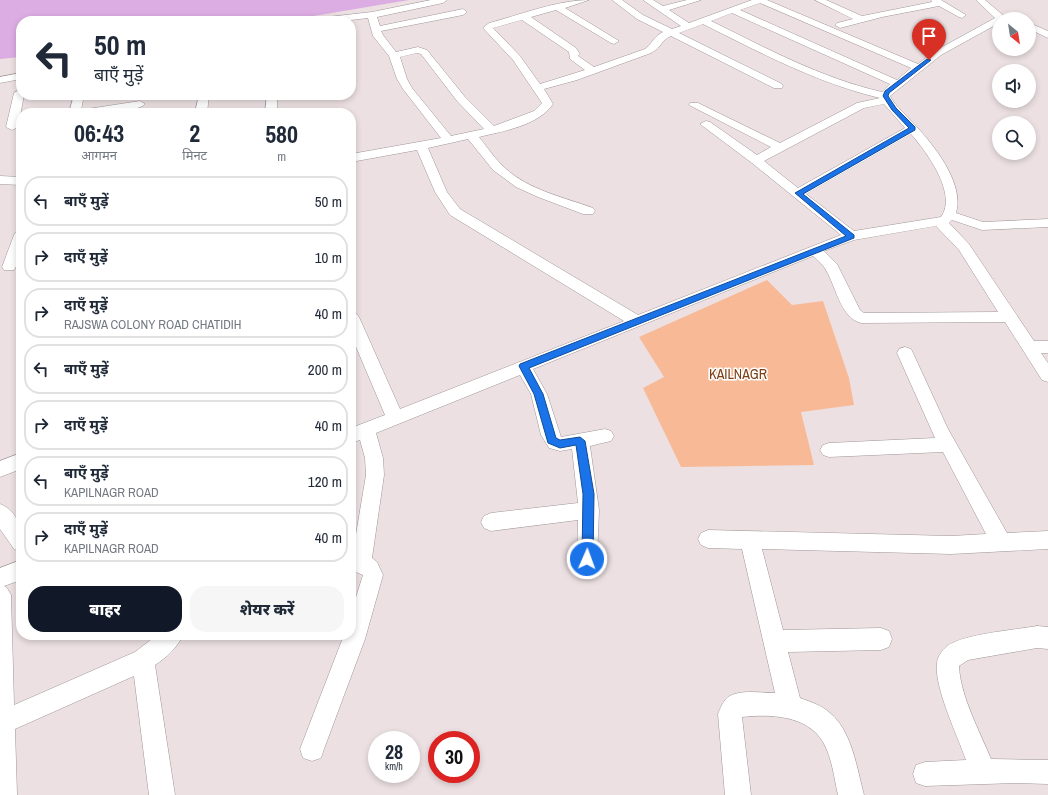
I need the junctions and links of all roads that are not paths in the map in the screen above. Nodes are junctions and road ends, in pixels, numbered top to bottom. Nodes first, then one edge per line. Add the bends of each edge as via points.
1 (443, 0) edge
2 (585, 0) edge
3 (616, 0) edge
4 (647, 0) edge
5 (697, 0) edge
6 (760, 0) edge
7 (819, 0) edge
8 (980, 0) edge
9 (938, 2) edge
10 (557, 7) junction
11 (662, 9) junction
12 (732, 10) junction
13 (463, 12) dead end
14 (996, 12) edge
15 (372, 15) junction
16 (962, 15) dead end
17 (523, 16) junction
18 (356, 17) edge
19 (861, 19) junction
20 (1042, 20) dead end
21 (704, 21) junction
22 (1036, 21) edge
23 (992, 23) edge
24 (840, 25) dead end
25 (689, 27) junction
26 (376, 29) junction
27 (1036, 29) edge
28 (672, 33) junction
29 (1048, 35) edge
30 (614, 41) dead end
31 (394, 55) junction
32 (919, 68) junction
33 (592, 70) junction
34 (16, 77) edge
35 (0, 80) edge
36 (898, 84) junction
37 (778, 86) dead end
38 (537, 88) junction
39 (886, 98) junction
40 (140, 104) edge
41 (694, 105) dead end
42 (115, 108) edge
43 (706, 124) dead end
44 (16, 126) edge
45 (912, 129) junction
46 (0, 130) edge
47 (491, 130) junction
48 (471, 135) junction
49 (448, 140) junction
50 (421, 146) junction
51 (780, 148) junction
52 (356, 157) edge
53 (756, 160) junction
54 (0, 180) edge
55 (16, 181) edge
56 (798, 193) junction
57 (588, 211) dead end
58 (945, 219) junction
59 (1048, 223) edge
60 (844, 239) junction
61 (815, 250) junction
62 (16, 252) edge
63 (9, 267) dead end
64 (1009, 317) junction
65 (636, 321) junction
66 (356, 328) edge
67 (1028, 347) junction
68 (1048, 347) edge
69 (905, 353) dead end
70 (524, 366) junction
71 (1048, 376) edge
72 (395, 418) junction
73 (358, 433) edge
74 (605, 436) dead end
75 (580, 441) junction
76 (948, 444) junction
77 (829, 450) dead end
78 (16, 464) edge
79 (0, 469) edge
80 (589, 510) junction
81 (0, 513) edge
82 (491, 522) dead end
83 (16, 536) edge
84 (708, 539) dead end
85 (750, 540) junction
86 (1048, 540) edge
87 (1001, 542) junction
88 (587, 559) dead end
89 (356, 562) edge
90 (16, 572) edge
91 (0, 578) edge
92 (0, 594) edge
93 (356, 632) edge
94 (1048, 638) edge
95 (881, 639) dead end
96 (167, 640) edge
97 (354, 640) edge
98 (774, 641) junction
99 (143, 660) junction
100 (790, 706) junction
101 (1, 722) edge
102 (312, 749) dead end
103 (983, 772) junction
104 (1048, 772) edge
105 (925, 774) dead end
106 (4, 795) edge
107 (162, 795) edge
108 (738, 795) edge
109 (851, 795) edge

1 - 15 street
2 - 10 street
3 - 28 street via 640,17
4 - 11 street
5 - 11 street
6 - 12 street
6 - 32 street
7 - 19 street
8 - 14 street
9 - 16 street
9 - 19 street
10 - 17 street
10 - 30 street
11 - 25 street
12 - 21 street
12 - 36 street
13 - 26 street
15 - 18 street
15 - 26 street
17 - 33 street via 573,50 573,57
17 - 38 street via 488,28 517,58
19 - 24 street
20 - 22 street
21 - 25 street
21 - 39 street via 802,68
23 - 32 street via 938,53
25 - 28 street
26 - 31 street via 378,36
27 - 29 street
28 - 33 street via 659,38 658,44 653,48
28 - 37 street
31 - 47 street via 418,50 424,52 461,99
31 - 49 street via 408,89
32 - 36 street
33 - 38 street
34 - 35 street
36 - 39 street via 887,92
38 - 47 street via 548,104 546,108 525,120
39 - 45 street
39 - 51 street via 861,105
40 - 42 street
41 - 51 street
43 - 53 street
44 - 46 street
45 - 56 street
45 - 58 street via 944,173 952,201
47 - 48 street
48 - 49 street
48 - 57 street via 500,170 515,181 535,192
49 - 50 street
50 - 52 street
50 - 65 street via 441,192 456,212
51 - 53 street
53 - 56 street
54 - 55 street
56 - 60 street
58 - 59 street via 982,226
58 - 60 street
58 - 64 street
60 - 61 street
61 - 64 street via 830,264 854,313 861,318
61 - 65 street
62 - 63 street
64 - 67 street
65 - 70 street
66 - 72 street
67 - 68 street
67 - 71 street
69 - 76 street
70 - 72 street
70 - 75 street via 539,394 552,440 560,444
72 - 73 street
73 - 89 street via 374,458 375,475
74 - 75 street
75 - 80 street
76 - 77 street
76 - 87 street
78 - 79 street
80 - 82 street
80 - 88 street
81 - 83 street
84 - 85 street
85 - 87 street via 919,545
85 - 98 street
86 - 87 street
89 - 93 street via 372,570 373,575
90 - 91 street
92 - 101 street
94 - 103 street via 1037,637 967,649 954,655 948,663 948,675 954,696
95 - 98 street
96 - 99 street
97 - 102 street
98 - 100 street
99 - 101 street
99 - 107 street
100 - 108 street via 744,704 735,706 730,714
100 - 109 street via 814,715 827,725 836,741
101 - 106 street
103 - 104 street
103 - 105 street

